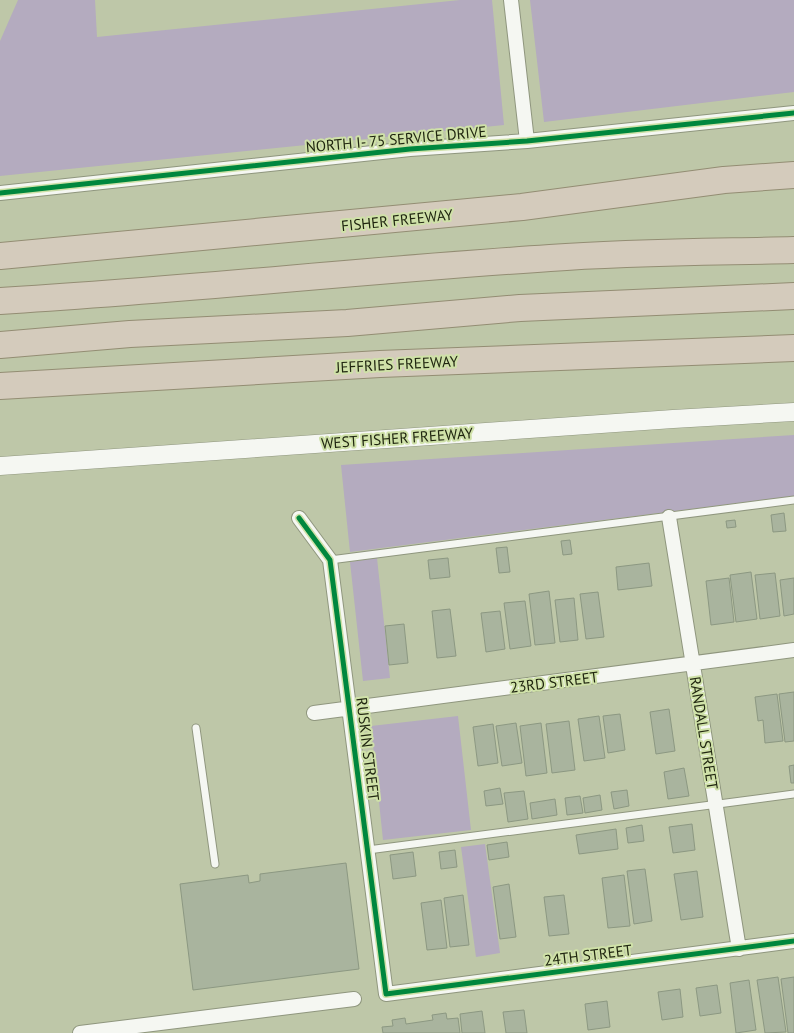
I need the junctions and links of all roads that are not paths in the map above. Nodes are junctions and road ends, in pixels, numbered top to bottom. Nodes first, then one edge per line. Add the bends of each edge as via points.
1 (511, 0) edge
2 (794, 113) edge
3 (527, 141) junction
4 (794, 166) edge
5 (794, 175) edge
6 (724, 180) junction
7 (0, 193) edge
8 (794, 233) edge
9 (794, 250) edge
10 (630, 254) junction
11 (0, 256) edge
12 (794, 296) edge
13 (0, 301) edge
14 (0, 345) edge
15 (794, 348) edge
16 (0, 386) edge
17 (794, 412) edge
18 (0, 466) edge
19 (794, 500) edge
20 (669, 517) junction
21 (299, 518) dead end
22 (330, 560) junction
23 (794, 650) edge
24 (693, 664) junction
25 (350, 708) junction
26 (314, 713) dead end
27 (196, 728) dead end
28 (794, 794) edge
29 (716, 805) junction
30 (368, 850) junction
31 (215, 864) dead end
32 (794, 942) edge
33 (739, 949) junction
34 (386, 994) joint
35 (354, 999) dead end
36 (80, 1033) edge

1 - 3 street
2 - 3 street, NORTH I- 75 SERVICE DRIVE
3 - 7 street, NORTH I- 75 SERVICE DRIVE via 410,149
4 - 6 highway
5 - 6 highway, FISHER FREEWAY
6 - 11 highway, FISHER FREEWAY via 522,207
8 - 10 highway
9 - 10 highway
10 - 13 highway
12 - 14 highway via 520,308 347,324 130,334
15 - 16 highway, JEFFRIES FREEWAY via 380,364
17 - 18 street, WEST FISHER FREEWAY
19 - 20 lane
20 - 22 lane
20 - 24 street, RANDALL STREET
21 - 22 street, RUSKIN STREET
22 - 25 street, RUSKIN STREET
23 - 24 street, 23RD STREET
24 - 25 street, 23RD STREET
24 - 29 street, RANDALL STREET
25 - 26 street, 23RD STREET
25 - 30 street, RUSKIN STREET
27 - 31 lane
28 - 29 lane
29 - 30 lane
29 - 33 street, RANDALL STREET
30 - 34 street, RUSKIN STREET
32 - 33 street, 24TH STREET
33 - 34 street, 24TH STREET
35 - 36 street

